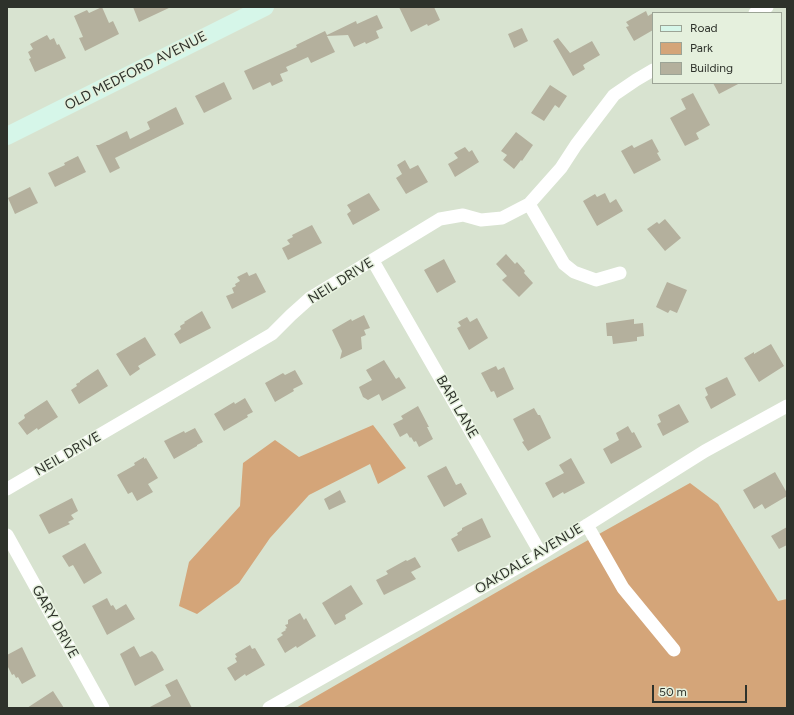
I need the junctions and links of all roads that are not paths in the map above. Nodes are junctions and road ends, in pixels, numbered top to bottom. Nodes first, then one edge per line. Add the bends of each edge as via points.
1 (264, 7) edge
2 (767, 7) edge
3 (757, 12) edge
4 (652, 71) edge
5 (7, 136) edge
6 (530, 204) junction
7 (373, 261) junction
8 (620, 273) dead end
9 (787, 406) edge
10 (7, 489) edge
11 (587, 525) junction
12 (7, 535) edge
13 (541, 554) junction
14 (674, 650) dead end
15 (103, 708) edge
16 (269, 708) edge

1 - 5 street, OLD MEDFORD AVENUE
2 - 3 street
4 - 6 street, NEIL DRIVE via 614,95 561,168
6 - 7 street, NEIL DRIVE via 502,218 481,220 463,215 440,219
6 - 8 street via 564,264 574,272 596,280
7 - 10 street, NEIL DRIVE via 310,298 272,334
7 - 13 street, BARI LANE
9 - 11 street, OAKDALE AVENUE via 704,451
11 - 13 street, OAKDALE AVENUE
11 - 14 street via 623,588
12 - 15 street, GARY DRIVE
13 - 16 street, OAKDALE AVENUE

